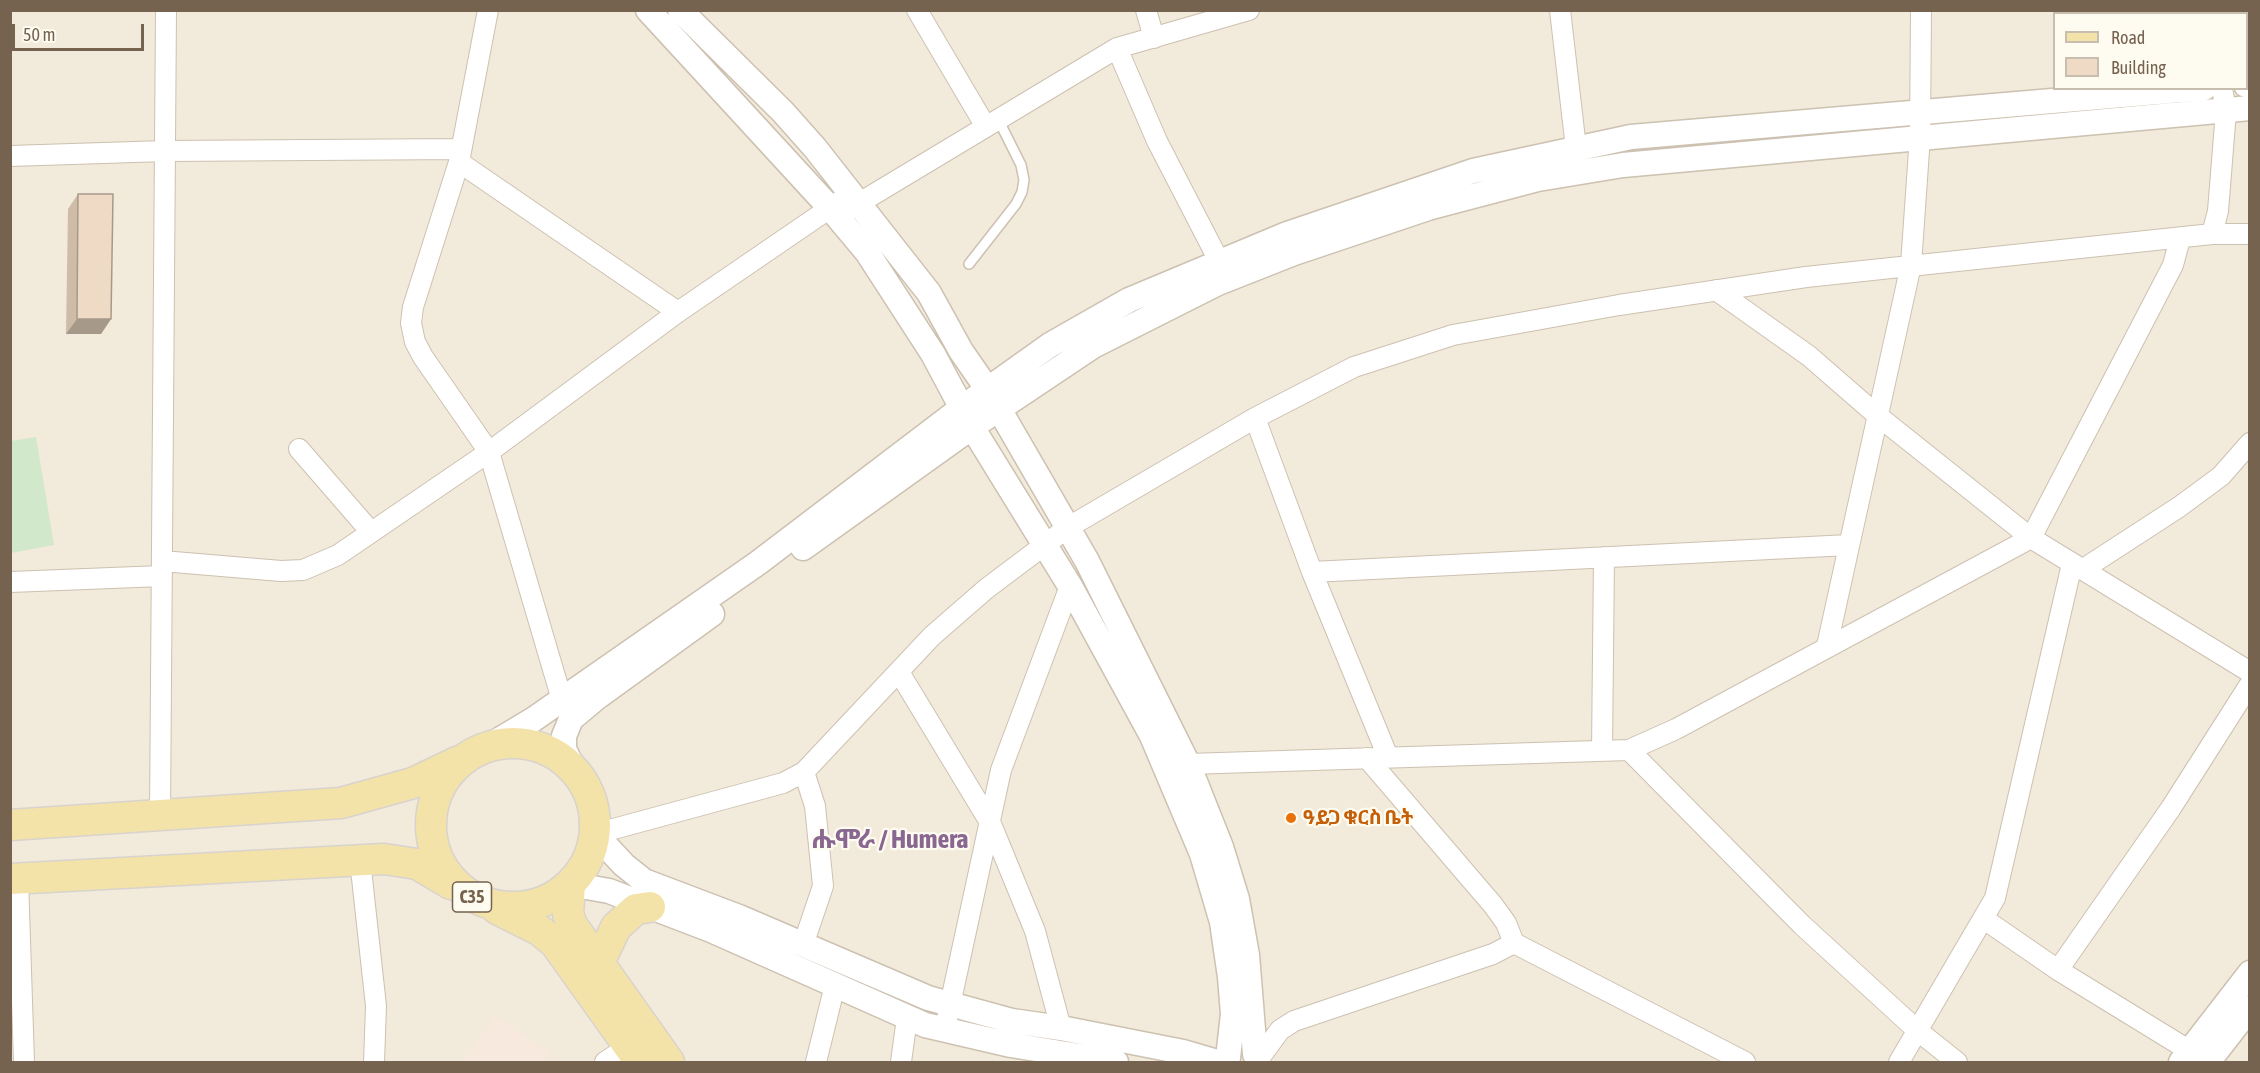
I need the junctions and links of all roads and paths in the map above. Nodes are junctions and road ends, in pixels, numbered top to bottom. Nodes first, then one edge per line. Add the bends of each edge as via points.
1 (166, 10) edge
2 (488, 10) edge
3 (648, 10) edge
4 (680, 10) edge
5 (917, 10) edge
6 (1146, 10) edge
7 (1560, 10) edge
8 (1921, 10) edge
9 (1247, 11) edge
10 (1154, 38) junction
11 (1117, 48) junction
12 (2189, 90) edge
13 (2232, 102) edge
14 (992, 123) junction
15 (1919, 125) junction
16 (1576, 148) junction
17 (165, 151) junction
18 (10, 156) edge
19 (460, 156) junction
20 (855, 198) junction
21 (835, 213) junction
22 (1371, 217) junction
23 (2212, 234) junction
24 (2250, 234) edge
25 (2180, 238) junction
26 (1219, 261) junction
27 (969, 264) dead end
28 (1911, 265) junction
29 (1716, 290) junction
30 (678, 312) junction
31 (993, 400) junction
32 (1878, 416) junction
33 (967, 417) junction
34 (1254, 418) junction
35 (2250, 443) edge
36 (300, 449) dead end
37 (489, 452) junction
38 (1067, 528) junction
39 (372, 532) junction
40 (2031, 538) junction
41 (1849, 545) junction
42 (1046, 546) junction
43 (1604, 557) junction
44 (2077, 567) junction
45 (162, 569) junction
46 (762, 569) junction
47 (1312, 572) junction
48 (10, 582) edge
49 (1070, 586) junction
50 (1827, 646) junction
51 (899, 672) junction
52 (2250, 672) edge
53 (2250, 684) edge
54 (562, 700) junction
55 (1629, 750) junction
56 (479, 751) junction
57 (1602, 751) junction
58 (1388, 757) junction
59 (1367, 758) junction
60 (573, 768) junction
61 (1179, 769) junction
62 (804, 772) junction
63 (160, 815) junction
64 (991, 824) junction
65 (10, 825) edge
66 (595, 834) junction
67 (360, 861) junction
68 (14, 879) edge
69 (570, 884) junction
70 (476, 898) junction
71 (650, 907) junction
72 (1984, 919) junction
73 (1514, 943) junction
74 (803, 945) junction
75 (599, 963) junction
76 (2058, 970) junction
77 (2250, 973) edge
78 (835, 985) junction
79 (952, 1005) junction
80 (2250, 1008) edge
81 (907, 1018) junction
82 (945, 1028) junction
83 (1061, 1028) junction
84 (1918, 1031) junction
85 (624, 1057) edge
86 (1263, 1057) edge
87 (2193, 1059) edge
88 (1223, 1061) edge
89 (24, 1062) edge
90 (374, 1062) edge
91 (669, 1062) edge
92 (816, 1062) edge
93 (901, 1062) edge
94 (1116, 1062) edge
95 (1745, 1062) edge
96 (1899, 1062) edge
97 (1957, 1062) edge

1 - 17 street
2 - 19 street
3 - 21 street
4 - 20 street via 783,112
5 - 14 street
6 - 10 street
7 - 16 street
8 - 15 street
9 - 10 street
10 - 11 street
11 - 14 street
11 - 26 street via 1157,141
12 - 15 street
13 - 15 street
13 - 23 street
14 - 20 street
14 - 27 lane via 1021,165 1024,180 1016,204
15 - 16 street via 1632,137
15 - 22 street via 1574,171
15 - 28 street
16 - 22 street via 1473,171
17 - 18 street
17 - 19 street
17 - 45 street
19 - 30 street
19 - 37 street via 411,323 423,357
20 - 21 street
20 - 31 street via 929,293
21 - 30 street
21 - 33 street via 867,252 933,354
22 - 26 street via 1287,234
22 - 31 street via 1218,283
23 - 24 street
23 - 25 street
25 - 28 street
25 - 40 street via 2173,265
26 - 31 street via 1129,300 1070,334
28 - 29 street
28 - 32 street
29 - 32 street via 1809,356
29 - 34 street via 1452,335 1354,367
30 - 37 street
31 - 33 street
31 - 38 street
32 - 40 street
32 - 41 street
33 - 42 street
33 - 46 street
34 - 38 street
34 - 47 street
35 - 44 street via 2221,476 2179,507
36 - 39 street
37 - 39 street
37 - 54 street
38 - 42 street
38 - 61 street via 1137,657
39 - 45 street via 338,555 303,570
40 - 44 street
40 - 50 street
41 - 43 street
41 - 50 street
42 - 49 street
42 - 51 street via 986,589 932,636
43 - 47 street
43 - 57 street
44 - 52 street
44 - 72 street via 1995,898
45 - 48 street
45 - 63 street
46 - 54 street
46 - 60 street via 571,719 564,749
47 - 58 street
49 - 61 street
49 - 64 street via 1001,770
50 - 55 street via 1676,729
51 - 62 street
51 - 64 street
53 - 76 street via 2171,808
54 - 56 street
55 - 57 street
55 - 84 street via 1802,925
56 - 60 main road, C35 via 514,743 535,746
56 - 63 main road, C35 via 413,783 341,803
56 - 70 main road, C35 via 458,765 445,781 431,823 442,867
57 - 58 street
58 - 59 street
59 - 61 street
59 - 73 street via 1493,905
60 - 66 main road, C35 via 591,799
61 - 86 street via 1221,847 1237,899
61 - 88 street via 1222,922 1233,1014
62 - 66 street via 783,783
62 - 74 street via 815,806 822,886
63 - 65 main road, C35
64 - 79 street
64 - 83 street via 1035,931
66 - 69 main road, C35 via 584,866
66 - 74 street via 644,881
67 - 68 main road, C35
67 - 70 main road, C35 via 384,859 417,864
67 - 90 street via 376,1006
68 - 89 street
69 - 70 main road, C35 via 549,899 530,906 511,908
69 - 71 street via 609,891
69 - 75 main road, C35 via 568,914
70 - 85 main road, C35 via 522,920 555,943
71 - 75 main road via 636,909 616,927
71 - 78 street via 741,942
72 - 76 street
72 - 84 street
73 - 86 street via 1493,954 1294,1021 1280,1030
73 - 95 street
74 - 79 street
75 - 91 main road, C35
76 - 87 street
77 - 87 street
78 - 81 street
78 - 92 street
79 - 82 street
79 - 83 street via 1012,1021
80 - 87 street
81 - 82 street
81 - 93 street
82 - 94 street via 1011,1045
83 - 88 street
84 - 96 street
84 - 97 street
86 - 88 street via 1246,1053

